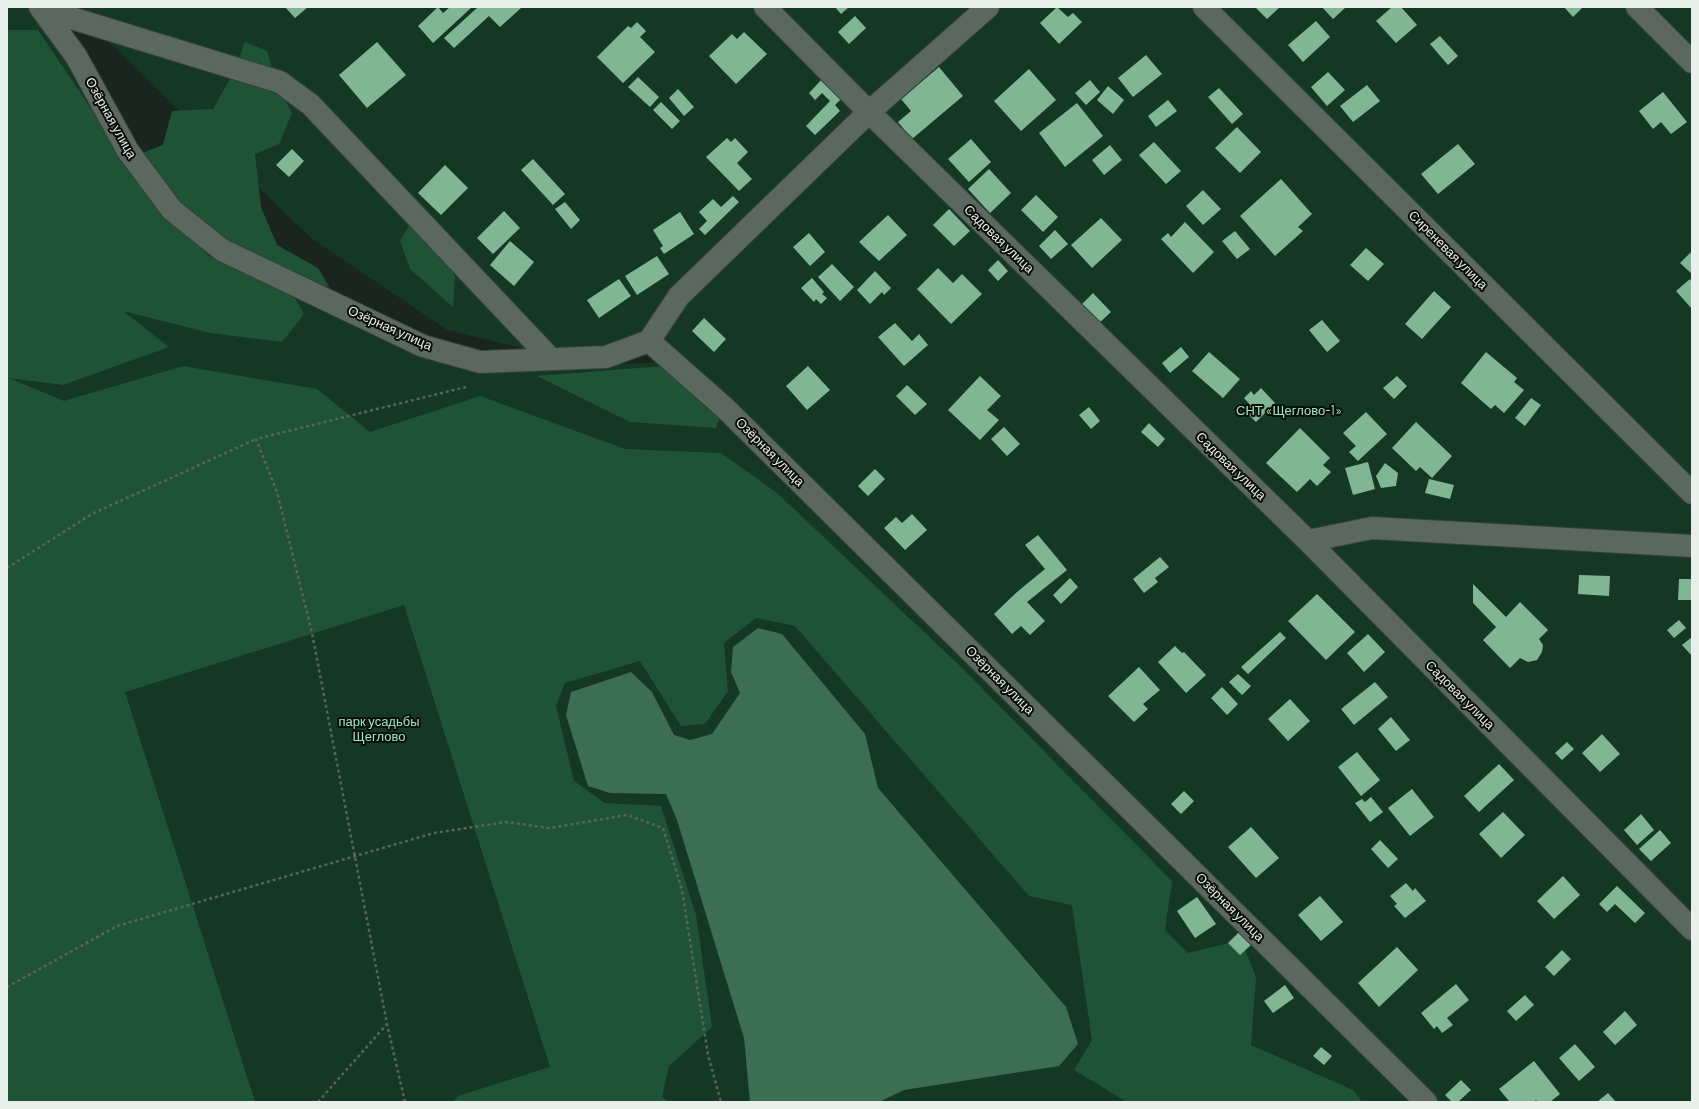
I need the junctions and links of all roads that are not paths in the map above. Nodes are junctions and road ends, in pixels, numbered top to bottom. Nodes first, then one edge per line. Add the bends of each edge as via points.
1 (765, 7) edge
2 (988, 7) edge
3 (1204, 7) edge
4 (1637, 7) edge
5 (41, 8) edge
6 (1692, 62) edge
7 (869, 112) junction
8 (650, 341) junction
9 (551, 359) junction
10 (1692, 494) edge
11 (1308, 541) junction
12 (1692, 546) edge
13 (1692, 929) edge
14 (1426, 1102) edge

1 - 7 street, Садовая улица
2 - 7 street
3 - 10 street, Сиреневая улица
4 - 6 street
5 - 9 street via 280,82 311,105
5 - 9 street, Озёрная улица via 76,56 128,151 172,210 222,250 423,346 480,362
7 - 8 street via 679,296
7 - 11 street, Садовая улица
8 - 9 street, Озёрная улица via 606,357
8 - 14 street, Озёрная улица via 726,409
11 - 12 street via 1372,528
11 - 13 street, Садовая улица

